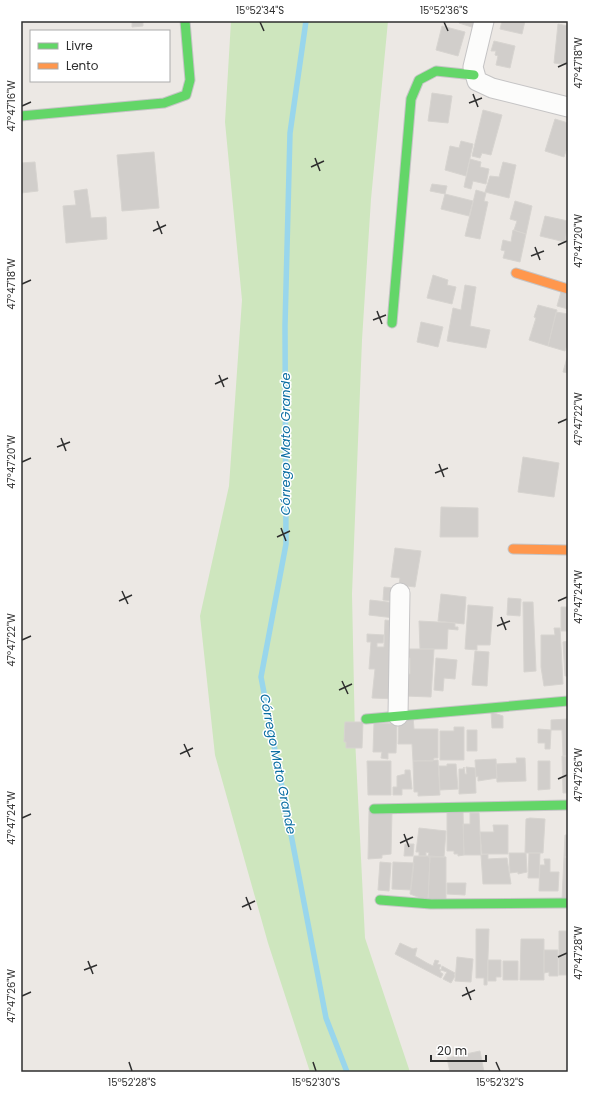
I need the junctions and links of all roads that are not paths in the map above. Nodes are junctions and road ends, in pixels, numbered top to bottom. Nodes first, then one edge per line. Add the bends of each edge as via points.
1 (185, 21) edge
2 (484, 21) edge
3 (474, 75) junction
4 (568, 107) edge
5 (21, 116) edge
6 (516, 273) dead end
7 (568, 289) edge
8 (392, 323) dead end
9 (513, 549) dead end
10 (568, 550) edge
11 (400, 593) dead end
12 (568, 701) edge
13 (398, 716) junction
14 (366, 718) dead end
15 (568, 805) edge
16 (374, 809) dead end
17 (380, 900) dead end
18 (568, 902) edge

1 - 5 street via 190,80 186,95 164,104
2 - 3 street via 474,54
3 - 4 street via 481,84 492,88
3 - 8 street via 436,71 419,80 411,99
6 - 7 street
9 - 10 street
11 - 13 street
12 - 13 street
13 - 14 street
15 - 16 street
17 - 18 street via 431,904

